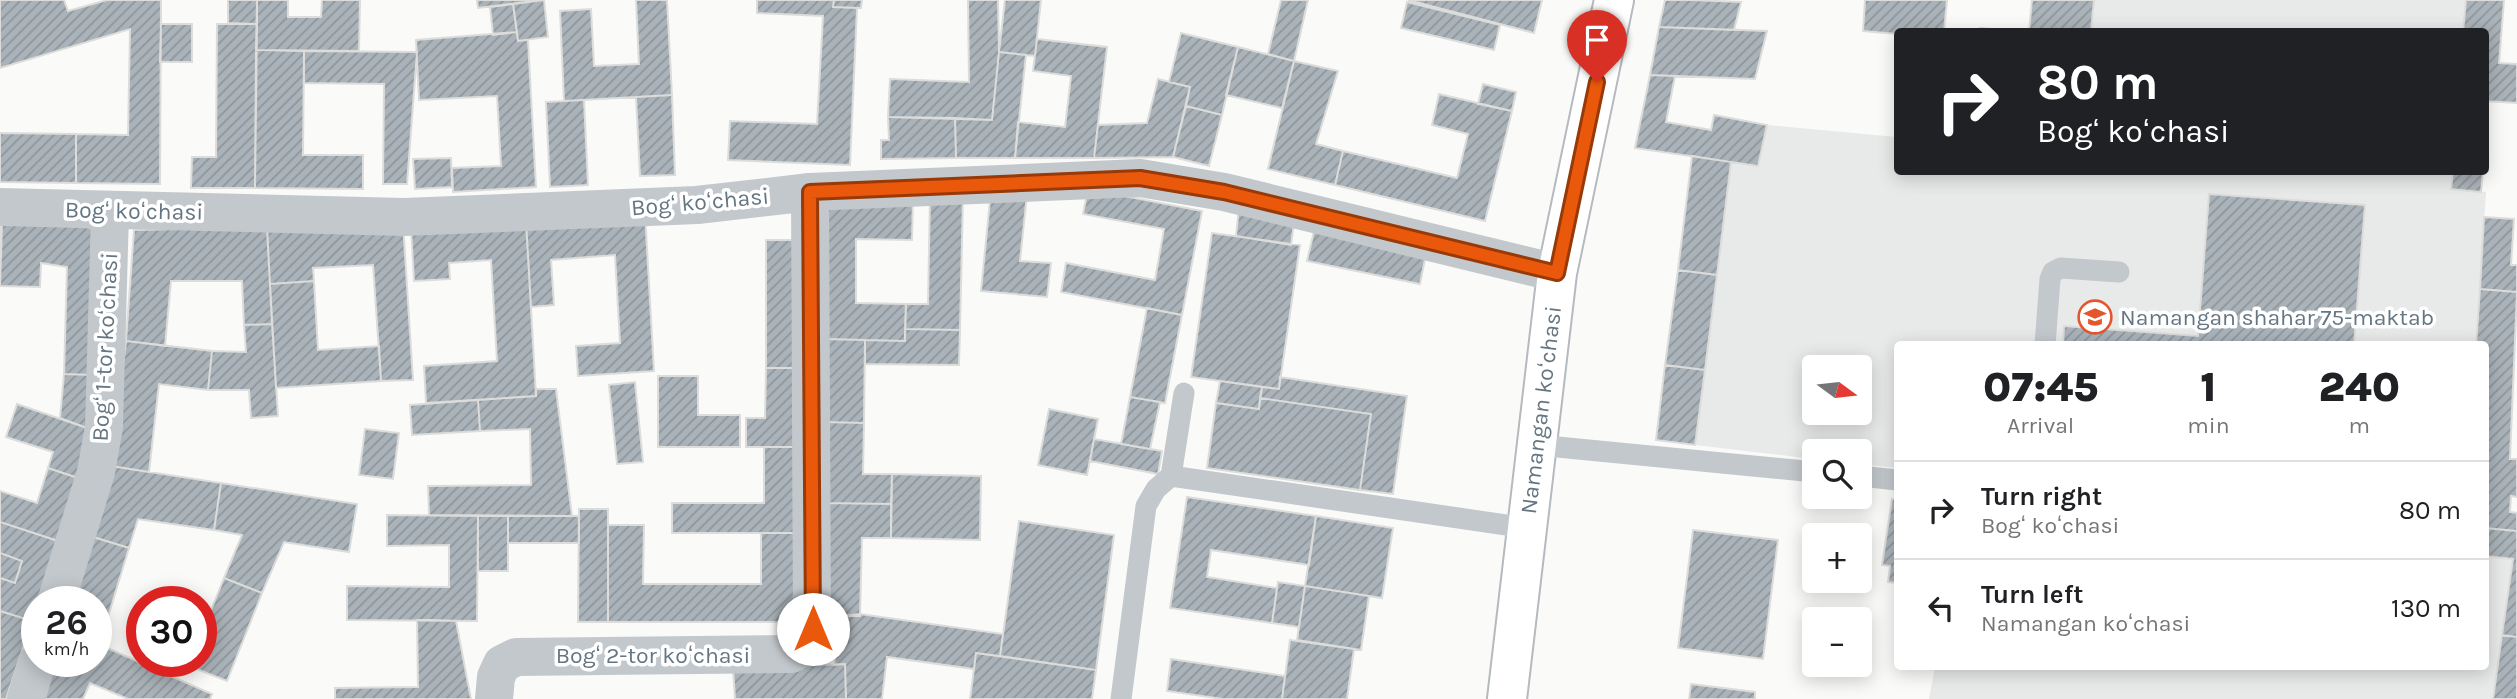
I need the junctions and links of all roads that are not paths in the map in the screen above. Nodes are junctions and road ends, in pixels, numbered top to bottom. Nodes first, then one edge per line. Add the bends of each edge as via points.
1 (1614, 0) edge
2 (810, 192) junction
3 (0, 207) edge
4 (110, 212) junction
5 (2119, 272) dead end
6 (1557, 273) junction
7 (2045, 341) edge
8 (1184, 393) dead end
9 (1537, 445) junction
10 (1802, 471) edge
11 (1171, 476) junction
12 (1872, 477) edge
13 (1894, 480) edge
14 (1527, 528) junction
15 (61, 586) edge
16 (33, 677) edge
17 (26, 699) edge
18 (494, 699) edge
19 (1121, 699) edge
20 (1507, 699) edge

1 - 6 main road, Namangan koʻchasi
2 - 4 street, Bogʻ koʻchasi via 697,205 404,217
2 - 6 street, Bogʻ koʻchasi via 1140,178 1224,192
2 - 18 street, Bogʻ 2-tor koʻchasi via 813,629 804,646 792,654 516,656 502,664
3 - 4 street, Bogʻ koʻchasi
4 - 15 street, Bogʻ 1-tor koʻchasi via 104,427 96,471
5 - 7 lane via 2061,268 2053,272
6 - 9 main road, Namangan koʻchasi
8 - 11 lane
9 - 10 lane
9 - 14 main road, Namangan koʻchasi
11 - 14 lane
11 - 19 lane via 1146,506
12 - 13 lane
14 - 20 main road, Namangan koʻchasi
16 - 17 street

